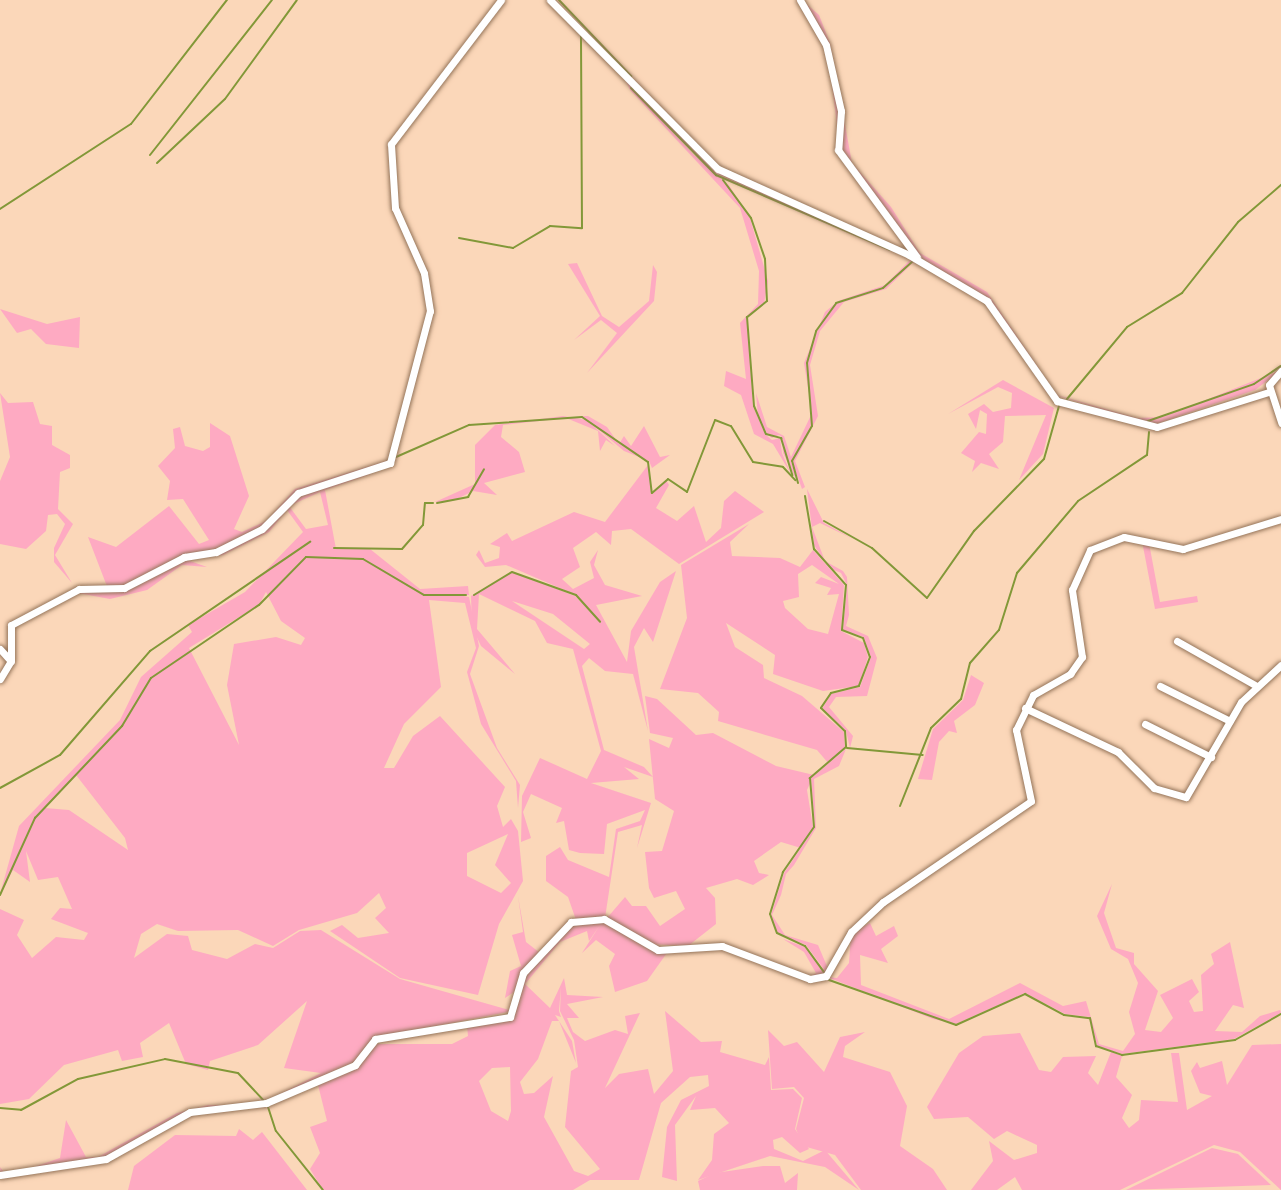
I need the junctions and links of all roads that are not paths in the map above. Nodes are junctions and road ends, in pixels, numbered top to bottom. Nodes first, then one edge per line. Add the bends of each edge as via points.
1 (501, 0) edge
2 (550, 0) edge
3 (800, 0) edge
4 (925, 264) junction
5 (1281, 371) edge
6 (1269, 392) junction
7 (1281, 423) edge
8 (1281, 519) edge
9 (1177, 641) dead end
10 (0, 649) edge
11 (11, 661) junction
12 (1281, 665) edge
13 (0, 679) edge
14 (1255, 685) junction
15 (1160, 686) dead end
16 (1025, 708) junction
17 (1230, 721) junction
18 (1145, 724) dead end
19 (1211, 757) junction
20 (2, 1177) edge
21 (11, 1190) edge

1 - 11 street via 391,144 395,208 426,279 430,311 390,463 298,493 262,529 216,552 184,557 124,588 79,589 21,619 7,630
2 - 4 street via 718,169
3 - 4 street via 826,45 841,111 843,159
4 - 6 street via 992,306 1042,388 1063,403 1157,427 1241,395
5 - 6 street
6 - 7 street
8 - 16 street via 1183,549 1133,537 1099,543 1081,563 1072,590 1083,639 1079,664
9 - 14 street
10 - 11 street
11 - 13 street
12 - 14 street
14 - 17 street
15 - 17 street
16 - 19 street via 1118,752 1171,795 1191,795
16 - 20 street via 1016,747 1031,786 1028,806 883,902 851,932 826,976 810,979 722,946 658,950 604,919 571,922 523,973 510,1017 375,1039 355,1065 266,1103 190,1112 106,1159
17 - 19 street
18 - 19 street
20 - 21 street

